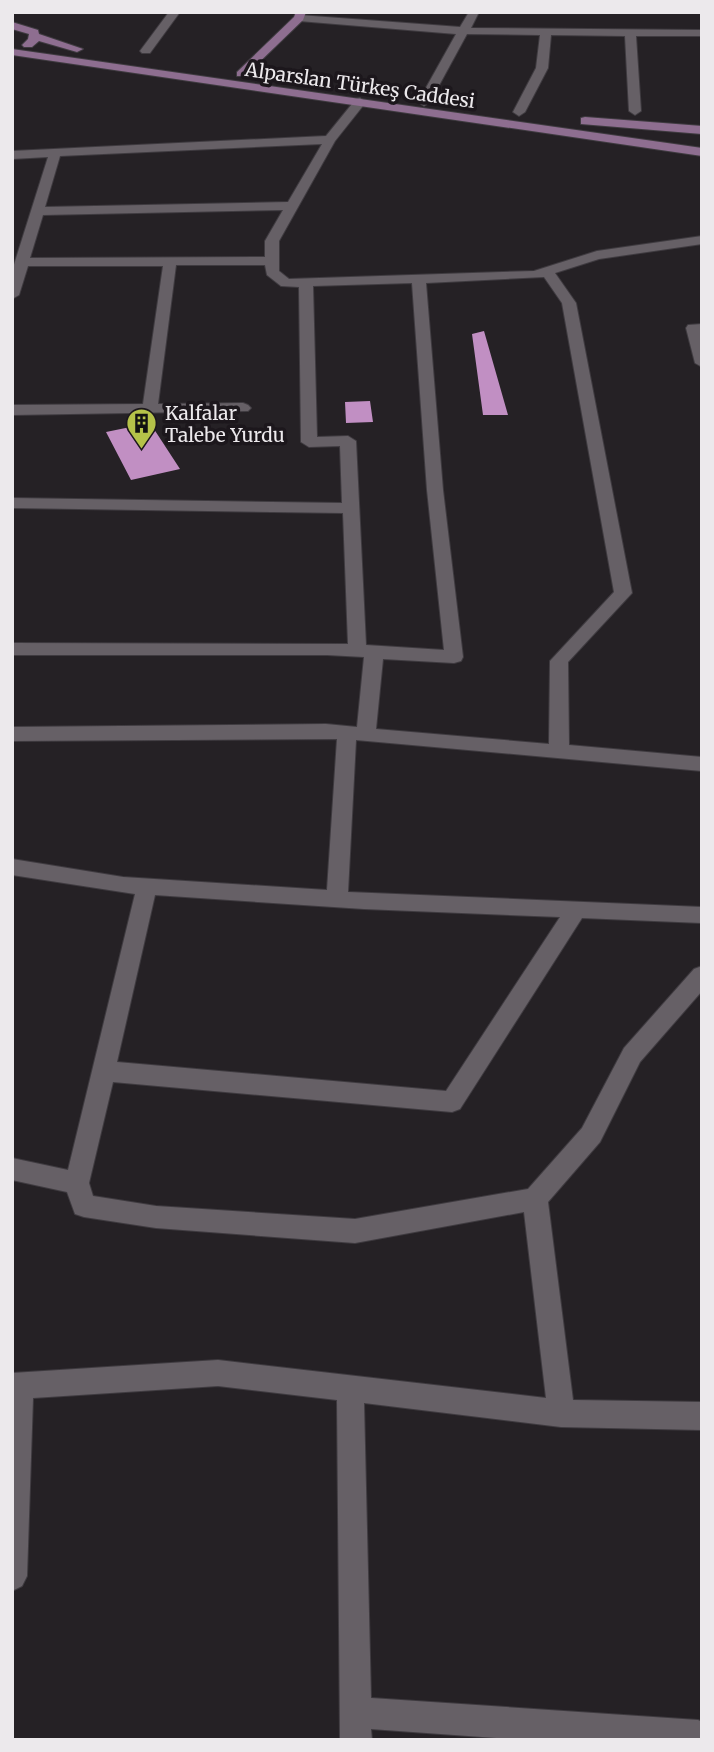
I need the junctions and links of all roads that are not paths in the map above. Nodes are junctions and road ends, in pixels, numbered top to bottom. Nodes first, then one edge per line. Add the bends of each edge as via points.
1 (17, 12) edge
2 (175, 12) edge
3 (474, 12) edge
4 (12, 15) edge
5 (300, 15) edge
6 (12, 25) edge
7 (32, 28) junction
8 (464, 31) junction
9 (702, 33) edge
10 (546, 34) junction
11 (630, 34) junction
12 (12, 51) edge
13 (146, 51) dead end
14 (241, 74) junction
15 (360, 102) junction
16 (424, 102) junction
17 (451, 111) junction
18 (635, 111) dead end
19 (526, 113) joint
20 (572, 119) dead end
21 (702, 130) edge
22 (330, 140) junction
23 (702, 143) edge
24 (702, 152) edge
25 (55, 153) junction
26 (12, 155) edge
27 (702, 162) edge
28 (292, 205) junction
29 (37, 211) junction
30 (702, 240) edge
31 (170, 261) junction
32 (272, 261) junction
33 (22, 262) junction
34 (547, 271) junction
35 (419, 279) junction
36 (306, 283) junction
37 (12, 295) edge
38 (702, 328) edge
39 (702, 363) edge
40 (243, 408) dead end
41 (150, 409) junction
42 (12, 410) edge
43 (15, 503) edge
44 (350, 508) junction
45 (12, 524) edge
46 (12, 649) edge
47 (366, 652) junction
48 (356, 733) junction
49 (12, 734) edge
50 (559, 751) junction
51 (702, 764) edge
52 (12, 867) edge
53 (147, 886) junction
54 (337, 899) junction
55 (576, 909) junction
56 (702, 915) edge
57 (702, 975) edge
58 (103, 1071) junction
59 (12, 1170) edge
60 (77, 1183) junction
61 (535, 1199) junction
62 (16, 1386) edge
63 (349, 1389) junction
64 (561, 1413) junction
65 (702, 1416) edge
66 (12, 1576) edge
67 (356, 1726) edge
68 (698, 1737) dead end

1 - 4 main road
2 - 13 street
3 - 8 street
5 - 8 street
5 - 14 main road
6 - 7 main road, Alparslan Türkeş Caddesi
7 - 12 main road via 30,44
7 - 14 main road, Alparslan Türkeş Caddesi via 67,48
8 - 10 street
8 - 16 street
9 - 11 street
10 - 11 street
10 - 19 street via 542,68
11 - 18 street
12 - 15 main road, Alparslan Türkeş Caddesi
14 - 16 main road, Alparslan Türkeş Caddesi
15 - 17 main road, Alparslan Türkeş Caddesi
15 - 22 street
16 - 17 main road, Alparslan Türkeş Caddesi
17 - 19 main road
17 - 23 main road, Alparslan Türkeş Caddesi
17 - 24 main road, Alparslan Türkeş Caddesi
17 - 27 main road via 483,124
20 - 21 main road
22 - 25 street
22 - 28 street
25 - 26 street
25 - 29 street
28 - 29 street
28 - 32 street via 272,241
29 - 33 street
30 - 34 street via 597,256
31 - 32 street
31 - 33 street
31 - 41 street
32 - 36 street via 272,272 286,283
33 - 37 street
34 - 35 street
34 - 50 street via 569,303 623,593 559,661
35 - 36 street
35 - 47 street via 435,491 454,657
36 - 44 street via 309,442 348,441
38 - 39 street via 693,328
40 - 41 street
41 - 42 street
43 - 44 street
43 - 45 street
44 - 47 street
46 - 47 street
47 - 48 street
48 - 49 street
48 - 50 street
48 - 54 street
50 - 51 street
52 - 53 street
53 - 54 street
53 - 58 street
54 - 55 street
55 - 56 street
55 - 58 street via 452,1102
57 - 61 street via 632,1055 591,1135
58 - 60 street
59 - 60 street
60 - 61 street via 84,1206 156,1217 355,1231
61 - 64 street
62 - 63 street via 218,1373
62 - 66 street
63 - 64 street
63 - 67 street
64 - 65 street
67 - 68 street

